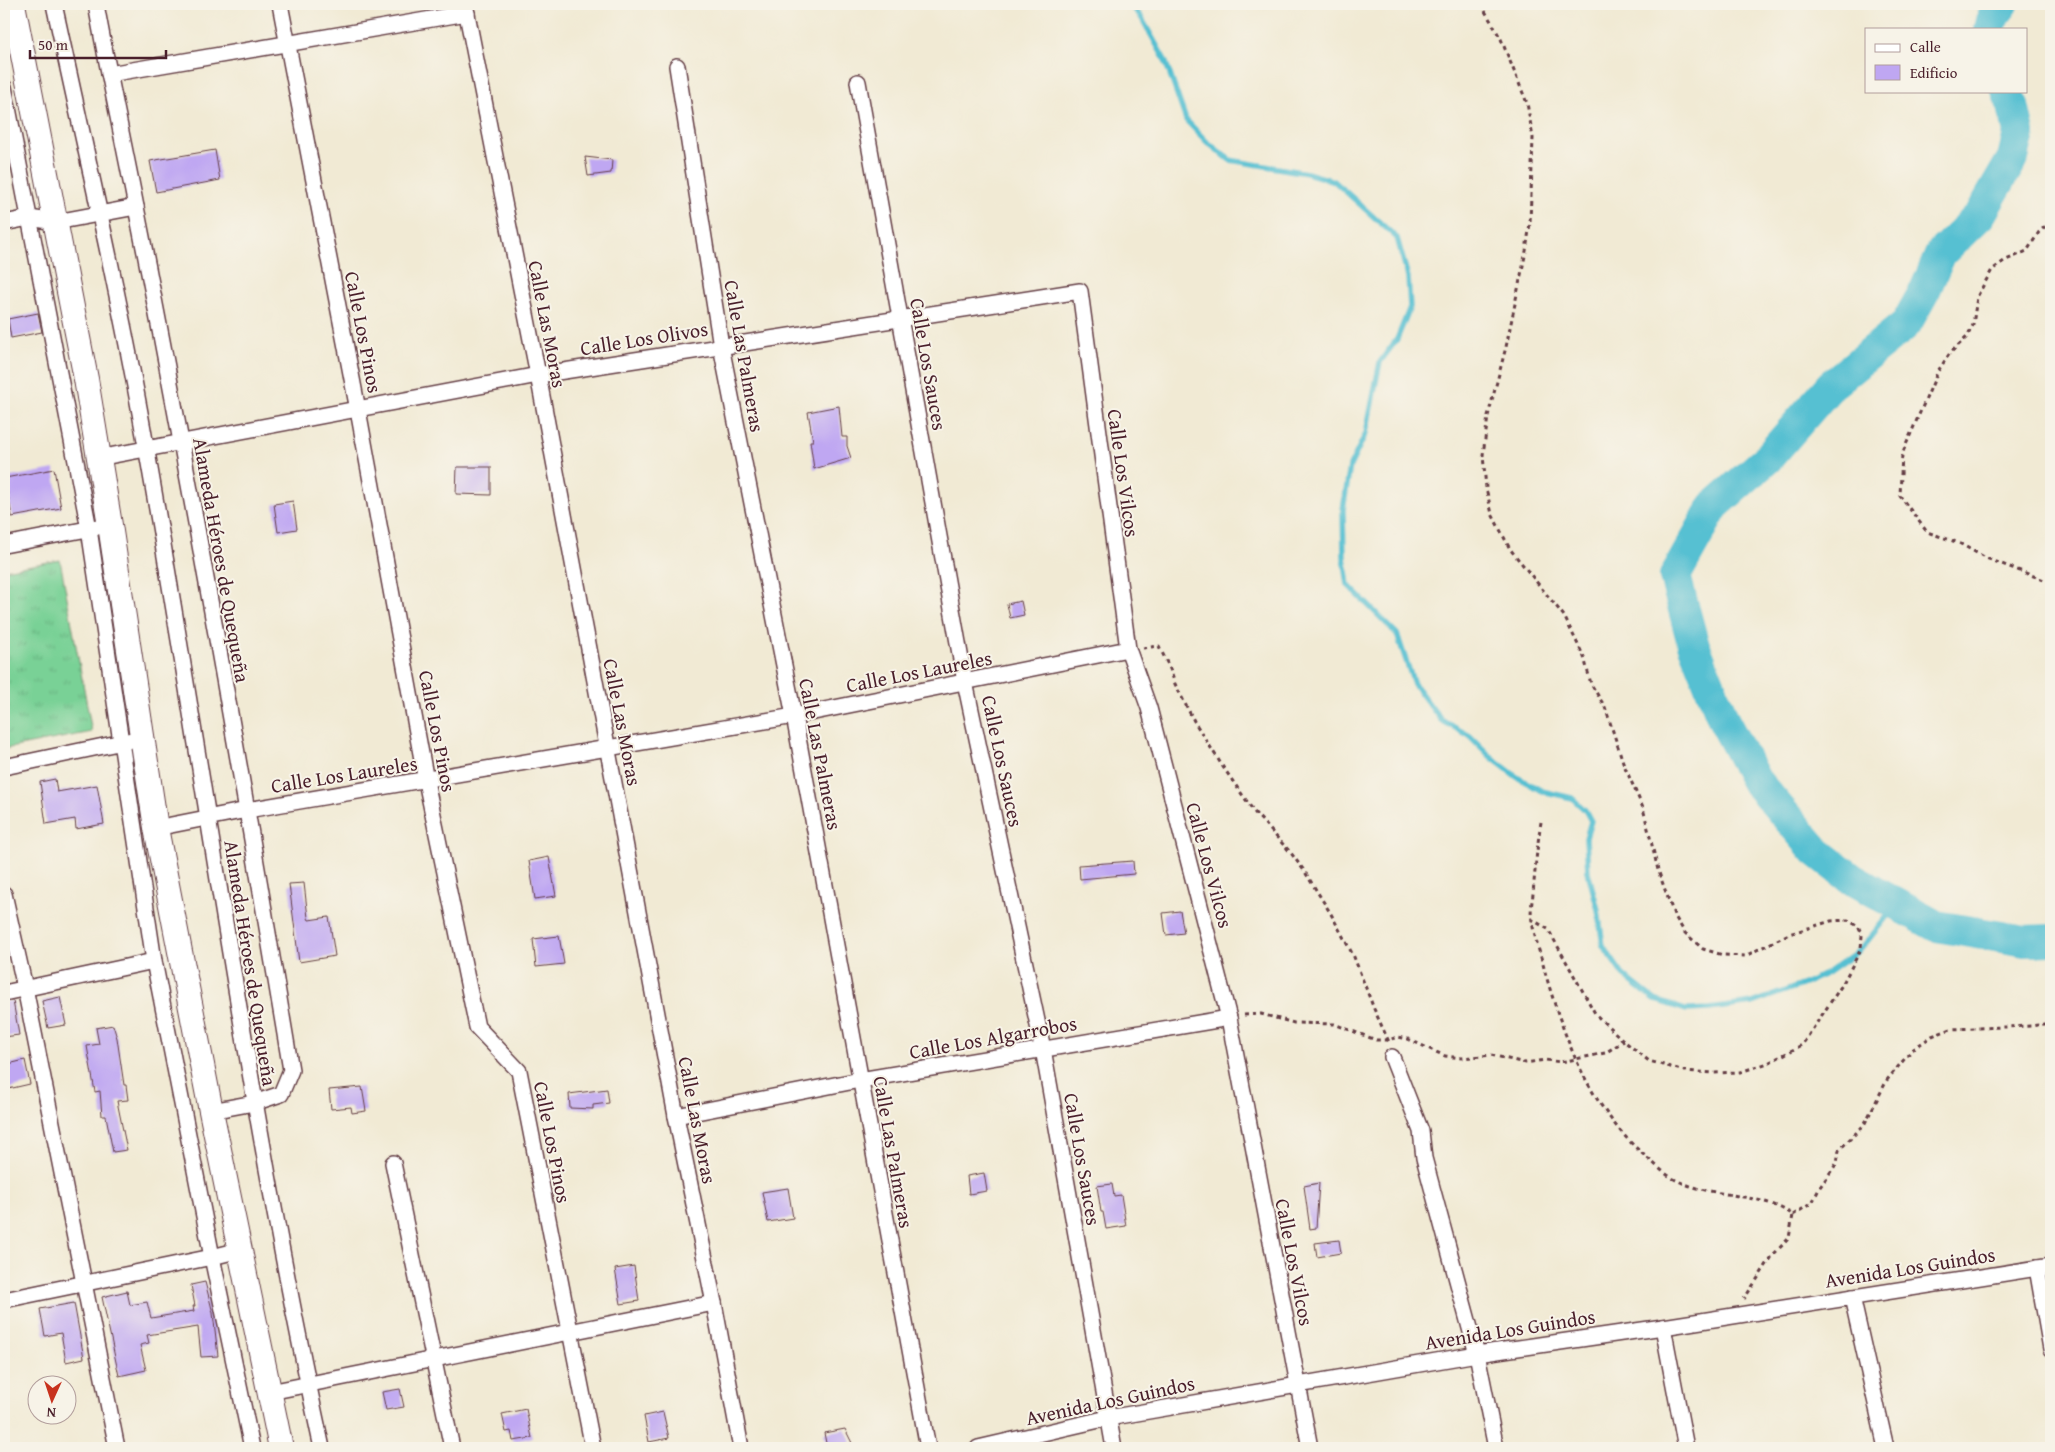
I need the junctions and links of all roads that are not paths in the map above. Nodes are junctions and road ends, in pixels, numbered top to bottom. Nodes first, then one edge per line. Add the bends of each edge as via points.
1 (13, 4) edge
2 (54, 4) edge
3 (96, 4) edge
4 (280, 4) edge
5 (466, 8) edge
6 (288, 45) junction
7 (677, 66) dead end
8 (109, 74) junction
9 (858, 82) dead end
10 (4, 87) edge
11 (136, 207) junction
12 (100, 214) junction
13 (29, 218) junction
14 (56, 222) junction
15 (4, 223) edge
16 (1080, 291) joint
17 (900, 319) junction
18 (722, 346) junction
19 (538, 375) junction
20 (358, 410) junction
21 (180, 443) junction
22 (147, 449) junction
23 (98, 458) junction
24 (100, 527) junction
25 (4, 545) edge
26 (1128, 650) junction
27 (965, 682) junction
28 (794, 716) junction
29 (131, 740) junction
30 (608, 748) junction
31 (4, 767) edge
32 (426, 781) junction
33 (247, 810) junction
34 (208, 819) junction
35 (156, 828) junction
36 (4, 894) edge
37 (154, 961) junction
38 (25, 988) junction
39 (4, 993) edge
40 (1229, 1018) junction
41 (1042, 1048) junction
42 (1392, 1057) road end
43 (860, 1080) junction
44 (254, 1103) junction
45 (211, 1112) junction
46 (676, 1116) junction
47 (393, 1163) dead end
48 (240, 1250) junction
49 (212, 1258) junction
50 (2044, 1267) edge
51 (84, 1283) junction
52 (1852, 1297) junction
53 (4, 1300) edge
54 (714, 1303) junction
55 (1663, 1327) junction
56 (570, 1333) junction
57 (2051, 1349) edge
58 (1476, 1354) junction
59 (433, 1360) junction
60 (1298, 1384) junction
61 (308, 1385) junction
62 (270, 1392) junction
63 (1108, 1418) junction
64 (118, 1448) edge
65 (252, 1448) edge
66 (281, 1448) edge
67 (322, 1448) edge
68 (452, 1448) edge
69 (593, 1448) edge
70 (741, 1448) edge
71 (928, 1448) edge
72 (978, 1448) edge
73 (1114, 1448) edge
74 (1310, 1448) edge
75 (1496, 1448) edge
76 (1686, 1448) edge
77 (1886, 1448) edge

1 - 14 main road
2 - 12 street, Alameda Héroes de Quequeña
3 - 8 street, Alameda Héroes de Quequeña
4 - 6 street, Calle Los Pinos
5 - 6 street
5 - 19 street, Calle Las Moras
6 - 8 street
6 - 20 street, Calle Los Pinos
7 - 18 street, Calle Las Palmeras
8 - 11 street, Alameda Héroes de Quequeña
9 - 17 street, Calle Los Sauces
10 - 13 street
11 - 12 street
11 - 21 street, Alameda Héroes de Quequeña
12 - 14 street
12 - 22 street, Alameda Héroes de Quequeña
13 - 14 street
13 - 15 street
13 - 24 street
14 - 23 main road
16 - 17 street, Calle Los Olivos
16 - 26 street, Calle Los Vilcos
17 - 18 street, Calle Los Olivos
17 - 27 street, Calle Los Sauces
18 - 19 street, Calle Los Olivos
18 - 28 street, Calle Las Palmeras
19 - 20 street, Calle Los Olivos
19 - 30 street, Calle Las Moras
20 - 21 street, Calle Los Olivos
20 - 32 street, Calle Los Pinos
21 - 22 street, Calle Los Olivos
21 - 33 street, Alameda Héroes de Quequeña
22 - 23 street, Calle Los Olivos
22 - 34 street, Alameda Héroes de Quequeña
23 - 24 main road
24 - 25 street
24 - 29 main road
26 - 27 street, Calle Los Laureles
26 - 40 street, Calle Los Vilcos via 1149,708
27 - 28 street, Calle Los Laureles
27 - 41 street, Calle Los Sauces
28 - 30 street, Calle Los Laureles
28 - 43 street, Calle Las Palmeras
29 - 31 street
29 - 35 main road
29 - 37 street
30 - 32 street, Calle Los Laureles
30 - 46 street, Calle Las Moras
32 - 33 street, Calle Los Laureles
32 - 56 street, Calle Los Pinos via 477,1027 519,1071
33 - 34 street, Calle Los Laureles
33 - 44 street, Alameda Héroes de Quequeña via 291,1070 281,1094
34 - 35 street, Calle Los Laureles
34 - 44 street, Alameda Héroes de Quequeña
35 - 45 main road
36 - 38 street
37 - 38 street
37 - 49 street
38 - 39 street
38 - 51 street
40 - 41 street, Calle Los Algarrobos
40 - 60 street, Calle Los Vilcos
41 - 43 street, Calle Los Algarrobos
41 - 63 street, Calle Los Sauces
42 - 58 street via 1421,1131 1424,1158
43 - 46 street, Calle Los Algarrobos
43 - 71 street, Calle Las Palmeras
44 - 45 street, Alameda Héroes de Quequeña
44 - 61 street
45 - 48 main road
46 - 54 street, Calle Las Moras
47 - 59 street
48 - 49 street
48 - 62 main road
49 - 51 street
49 - 65 street
50 - 52 street, Avenida Los Guindos
50 - 57 street
51 - 53 street
51 - 64 street
52 - 55 street, Avenida Los Guindos
52 - 77 street
54 - 56 street
54 - 70 street, Calle Las Moras
55 - 58 street, Avenida Los Guindos
55 - 76 street
56 - 59 street
56 - 69 street, Calle Los Pinos
58 - 60 street, Avenida Los Guindos
58 - 75 street
59 - 61 street
59 - 68 street
60 - 63 street, Avenida Los Guindos
60 - 74 street, Calle Los Vilcos
61 - 62 street
61 - 67 street
62 - 66 main road
63 - 72 street, Avenida Los Guindos
63 - 73 street, Calle Los Sauces

